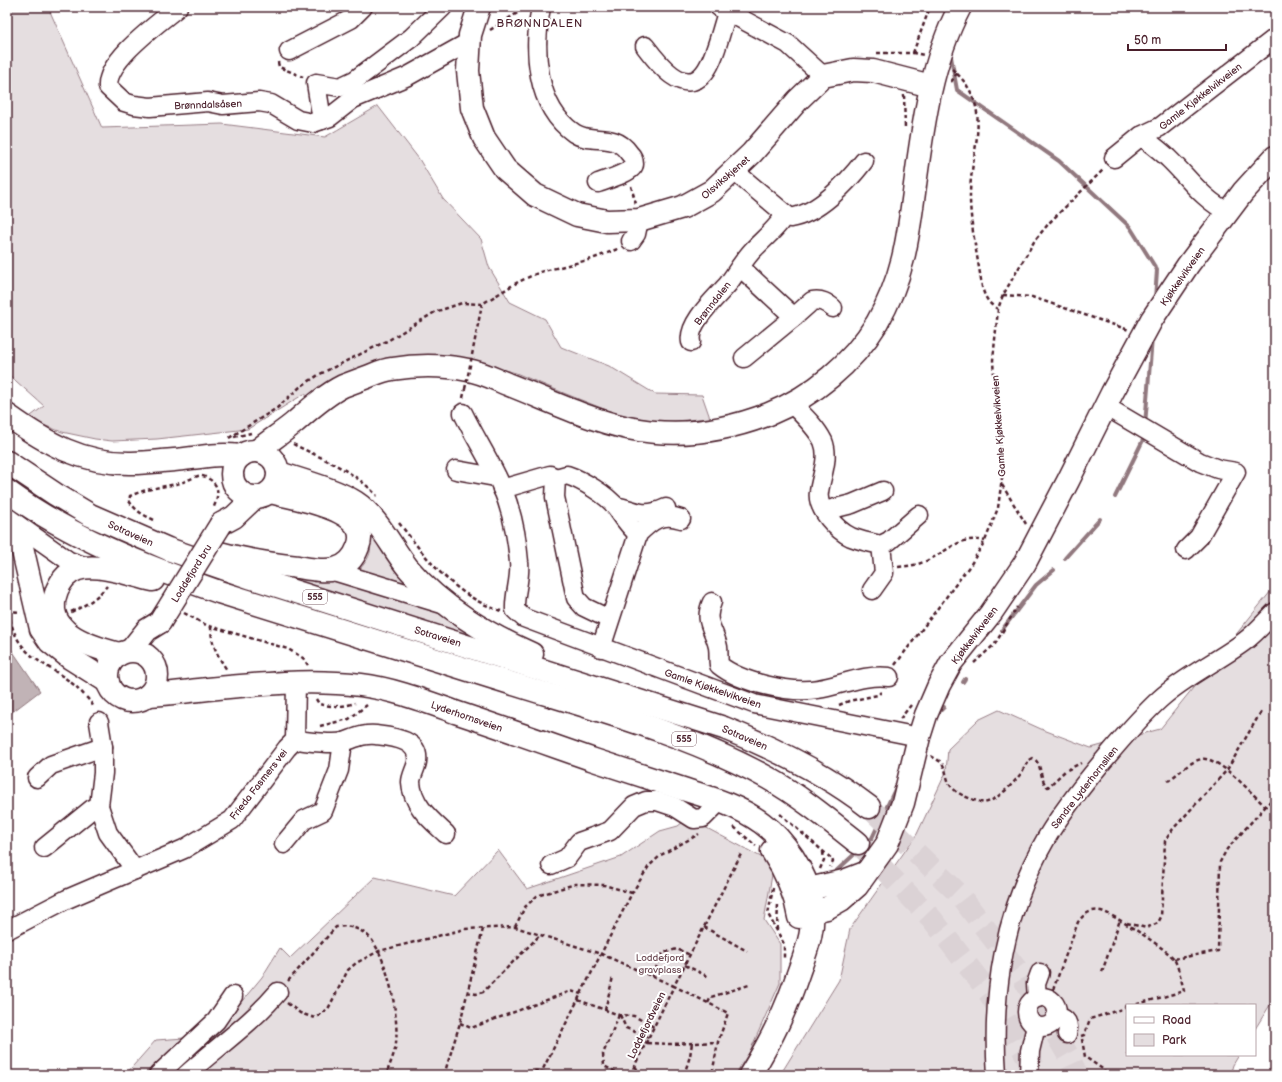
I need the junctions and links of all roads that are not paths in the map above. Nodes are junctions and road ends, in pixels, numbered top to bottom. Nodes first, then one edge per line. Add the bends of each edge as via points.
1 (178, 7) edge
2 (364, 7) edge
3 (443, 7) edge
4 (479, 7) edge
5 (541, 7) edge
6 (960, 7) edge
7 (731, 11) edge
8 (1275, 38) edge
9 (469, 42) junction
10 (645, 46) dead end
11 (289, 51) road end
12 (823, 76) junction
13 (931, 86) junction
14 (322, 120) junction
15 (1142, 136) junction
16 (1275, 157) edge
17 (1114, 158) road end
18 (864, 161) dead end
19 (734, 171) junction
20 (598, 183) dead end
21 (1228, 212) junction
22 (785, 214) junction
23 (638, 220) junction
24 (631, 241) road end
25 (740, 267) junction
26 (833, 308) dead end
27 (794, 317) junction
28 (690, 342) dead end
29 (744, 358) dead end
30 (792, 404) junction
31 (1106, 406) junction
32 (463, 413) dead end
33 (7, 415) edge
34 (176, 460) junction
35 (7, 462) edge
36 (456, 470) dead end
37 (262, 472) junction
38 (556, 478) junction
39 (31, 479) junction
40 (233, 481) junction
41 (499, 483) junction
42 (7, 491) edge
43 (883, 491) dead end
44 (615, 506) junction
45 (824, 511) junction
46 (918, 515) dead end
47 (7, 518) edge
48 (216, 518) junction
49 (638, 534) junction
50 (881, 545) junction
51 (1186, 550) dead end
52 (330, 570) junction
53 (96, 576) junction
54 (872, 590) dead end
55 (712, 602) dead end
56 (450, 606) junction
57 (1275, 612) edge
58 (609, 619) junction
59 (160, 622) junction
60 (357, 635) junction
61 (601, 648) junction
62 (125, 652) junction
63 (154, 664) junction
64 (302, 675) junction
65 (889, 677) road end
66 (108, 682) junction
67 (205, 689) junction
68 (610, 690) junction
69 (149, 695) junction
70 (99, 722) road end
71 (295, 732) junction
72 (343, 742) junction
73 (923, 745) junction
74 (103, 747) junction
75 (37, 778) dead end
76 (720, 801) junction
77 (99, 806) junction
78 (869, 807) tunnel mouth
79 (446, 834) dead end
80 (858, 843) tunnel mouth
81 (284, 844) dead end
82 (44, 848) dead end
83 (551, 865) dead end
84 (135, 870) junction
85 (800, 900) junction
86 (7, 930) edge
87 (1040, 973) dead end
88 (277, 993) road end
89 (233, 996) dead end
90 (1043, 999) junction
91 (1056, 1016) junction
92 (1036, 1026) junction
93 (1076, 1036) road end
94 (158, 1075) edge
95 (186, 1075) edge
96 (750, 1075) edge
97 (997, 1075) edge
98 (1029, 1075) edge

1 - 14 street, Brønndalsåsen via 120,59 110,74 110,91 124,102 134,105 150,107 208,102 223,106 259,102 270,104 298,120 313,123
2 - 11 street via 351,18
3 - 14 street via 411,38 355,80 340,88 316,83
4 - 9 main road, Olsvikskjenet
5 - 20 street via 537,52 542,81 551,107 575,133 614,140 625,147 634,159 631,170
6 - 13 main road via 941,51
7 - 10 street via 710,62 704,73 696,80 686,82 677,79 657,62
7 - 12 street via 788,44
8 - 15 street, Gamle Kjøkkelvikveien via 1160,127
9 - 14 street, Brønndalsåsen via 408,76 353,99 330,117
9 - 23 main road, Olsvikskjenet via 468,71 472,108 484,138 505,169 535,195 578,215 607,221
12 - 13 main road via 853,70 873,71
12 - 19 main road, Olsvikskjenet
13 - 30 main road via 911,225 899,278 877,322 861,345 843,366
15 - 17 street, Gamle Kjøkkelvikveien
15 - 21 street via 1167,157 1206,199
16 - 21 main road, Kjøkkelvikveien
18 - 22 street via 836,192 812,209 790,218
19 - 22 street
19 - 23 main road, Olsvikskjenet via 698,200
21 - 31 main road, Kjøkkelvikveien via 1188,265 1142,338
22 - 25 street, Brønndalen
23 - 24 street via 636,234
25 - 27 street
25 - 28 street, Brønndalen via 695,324
26 - 27 street via 826,302 812,300
27 - 29 street
30 - 37 main road via 752,421 676,434 626,428 597,419 471,370 442,366 388,369 342,387 324,398 293,424
30 - 45 street via 823,441 824,467 818,499
31 - 51 street via 1200,462 1236,472 1199,537
31 - 73 main road, Kjøkkelvikveien via 1025,563 991,613 952,663 939,685
32 - 41 street, Gamle Kjøkkelvikveien
33 - 34 main road via 39,438 84,457 131,463
34 - 37 main road via 208,455
34 - 40 main road via 207,466
35 - 39 main road, Sotraveien / 555
36 - 41 street
37 - 40 main road via 240,492
37 - 40 main road via 235,462
37 - 48 main road via 234,517
37 - 52 main road, 555 via 319,504 341,512 357,526 360,543 355,556 343,566
37 - 56 main road, 555 via 346,496 356,503 368,514 409,569
38 - 41 street via 550,475
38 - 44 street via 567,475 576,477
38 - 58 street via 555,497 576,598 584,607
39 - 52 main road, 555 via 50,481 90,505 177,542 253,562
39 - 68 main road, Sotraveien / 555 via 90,515 168,549
40 - 48 main road via 223,508
41 - 61 street, Gamle Kjøkkelvikveien via 510,512 520,562 515,610 538,625
42 - 60 main road, 555 via 82,537 119,555 219,592
43 - 45 street via 852,504
44 - 49 street via 624,521
44 - 49 street via 639,514 674,512 672,515 662,516
45 - 50 street via 850,537
46 - 50 street
47 - 53 street, 555 via 69,561
47 - 66 main road, 555 via 22,547 41,629 50,642 70,658
48 - 59 main road, Loddefjord bru, bridge
49 - 58 street
50 - 54 street via 884,573
52 - 56 street, 555
53 - 60 main road, 555 via 114,571 182,588 342,638
53 - 62 main road, 555 via 77,569 66,576 54,598 54,611 59,625 68,634 90,646
55 - 65 street, Gamle Kjøkkelvikveien via 707,618 718,647 719,665 732,675 780,688 805,690 876,676
56 - 68 main road, 555 via 517,647 593,675
57 - 97 street, Søndre Lyderhornslien via 1246,640 1160,698 1097,769 1047,837 1013,913 997,987 994,1043
58 - 61 street
59 - 62 main road via 147,630
59 - 63 main road
60 - 80 main road, 555 via 700,745 774,782 819,812
61 - 73 street, Gamle Kjøkkelvikveien via 754,704 890,732
62 - 63 main road via 143,652
62 - 66 main road via 109,666
63 - 67 main road, Lyderhornsveien
63 - 69 main road via 156,683
64 - 67 main road, Lyderhornsveien
64 - 71 street
64 - 76 main road, Lyderhornsveien via 380,688
66 - 69 main road via 112,691 123,699 135,701
67 - 69 main road, Lyderhornsveien
68 - 78 main road, Sotraveien / 555 via 709,722 763,743 830,779
70 - 74 street
71 - 72 street, Frieda Fasmers vei
71 - 84 street, Frieda Fasmers vei via 232,820 184,849
72 - 79 street, Frieda Fasmers vei via 357,736 374,735 400,738 415,749 417,760 411,782 418,806
72 - 81 street via 339,770 323,811 304,820
73 - 85 main road, Kjøkkelvikveien via 893,831 887,844 866,872
74 - 75 street via 51,765
74 - 77 street via 103,785
76 - 83 street via 703,818 694,819 675,807 657,801 646,801 634,806 610,831 579,842 567,858
76 - 85 main road, Lyderhornsveien via 743,811 763,824 788,850 800,868
77 - 82 street
77 - 84 street via 108,833
84 - 86 street, Frieda Fasmers vei via 67,899
85 - 96 main road, Lyderhornsveien via 798,951 792,966 788,1004 770,1042
87 - 90 street via 1036,984
88 - 95 street via 238,1032
89 - 94 street via 216,1021
90 - 91 street via 1056,1008
90 - 92 street via 1030,1003 1027,1012 1029,1020
91 - 92 street via 1046,1026
91 - 93 street via 1067,1021
92 - 98 street via 1030,1051

